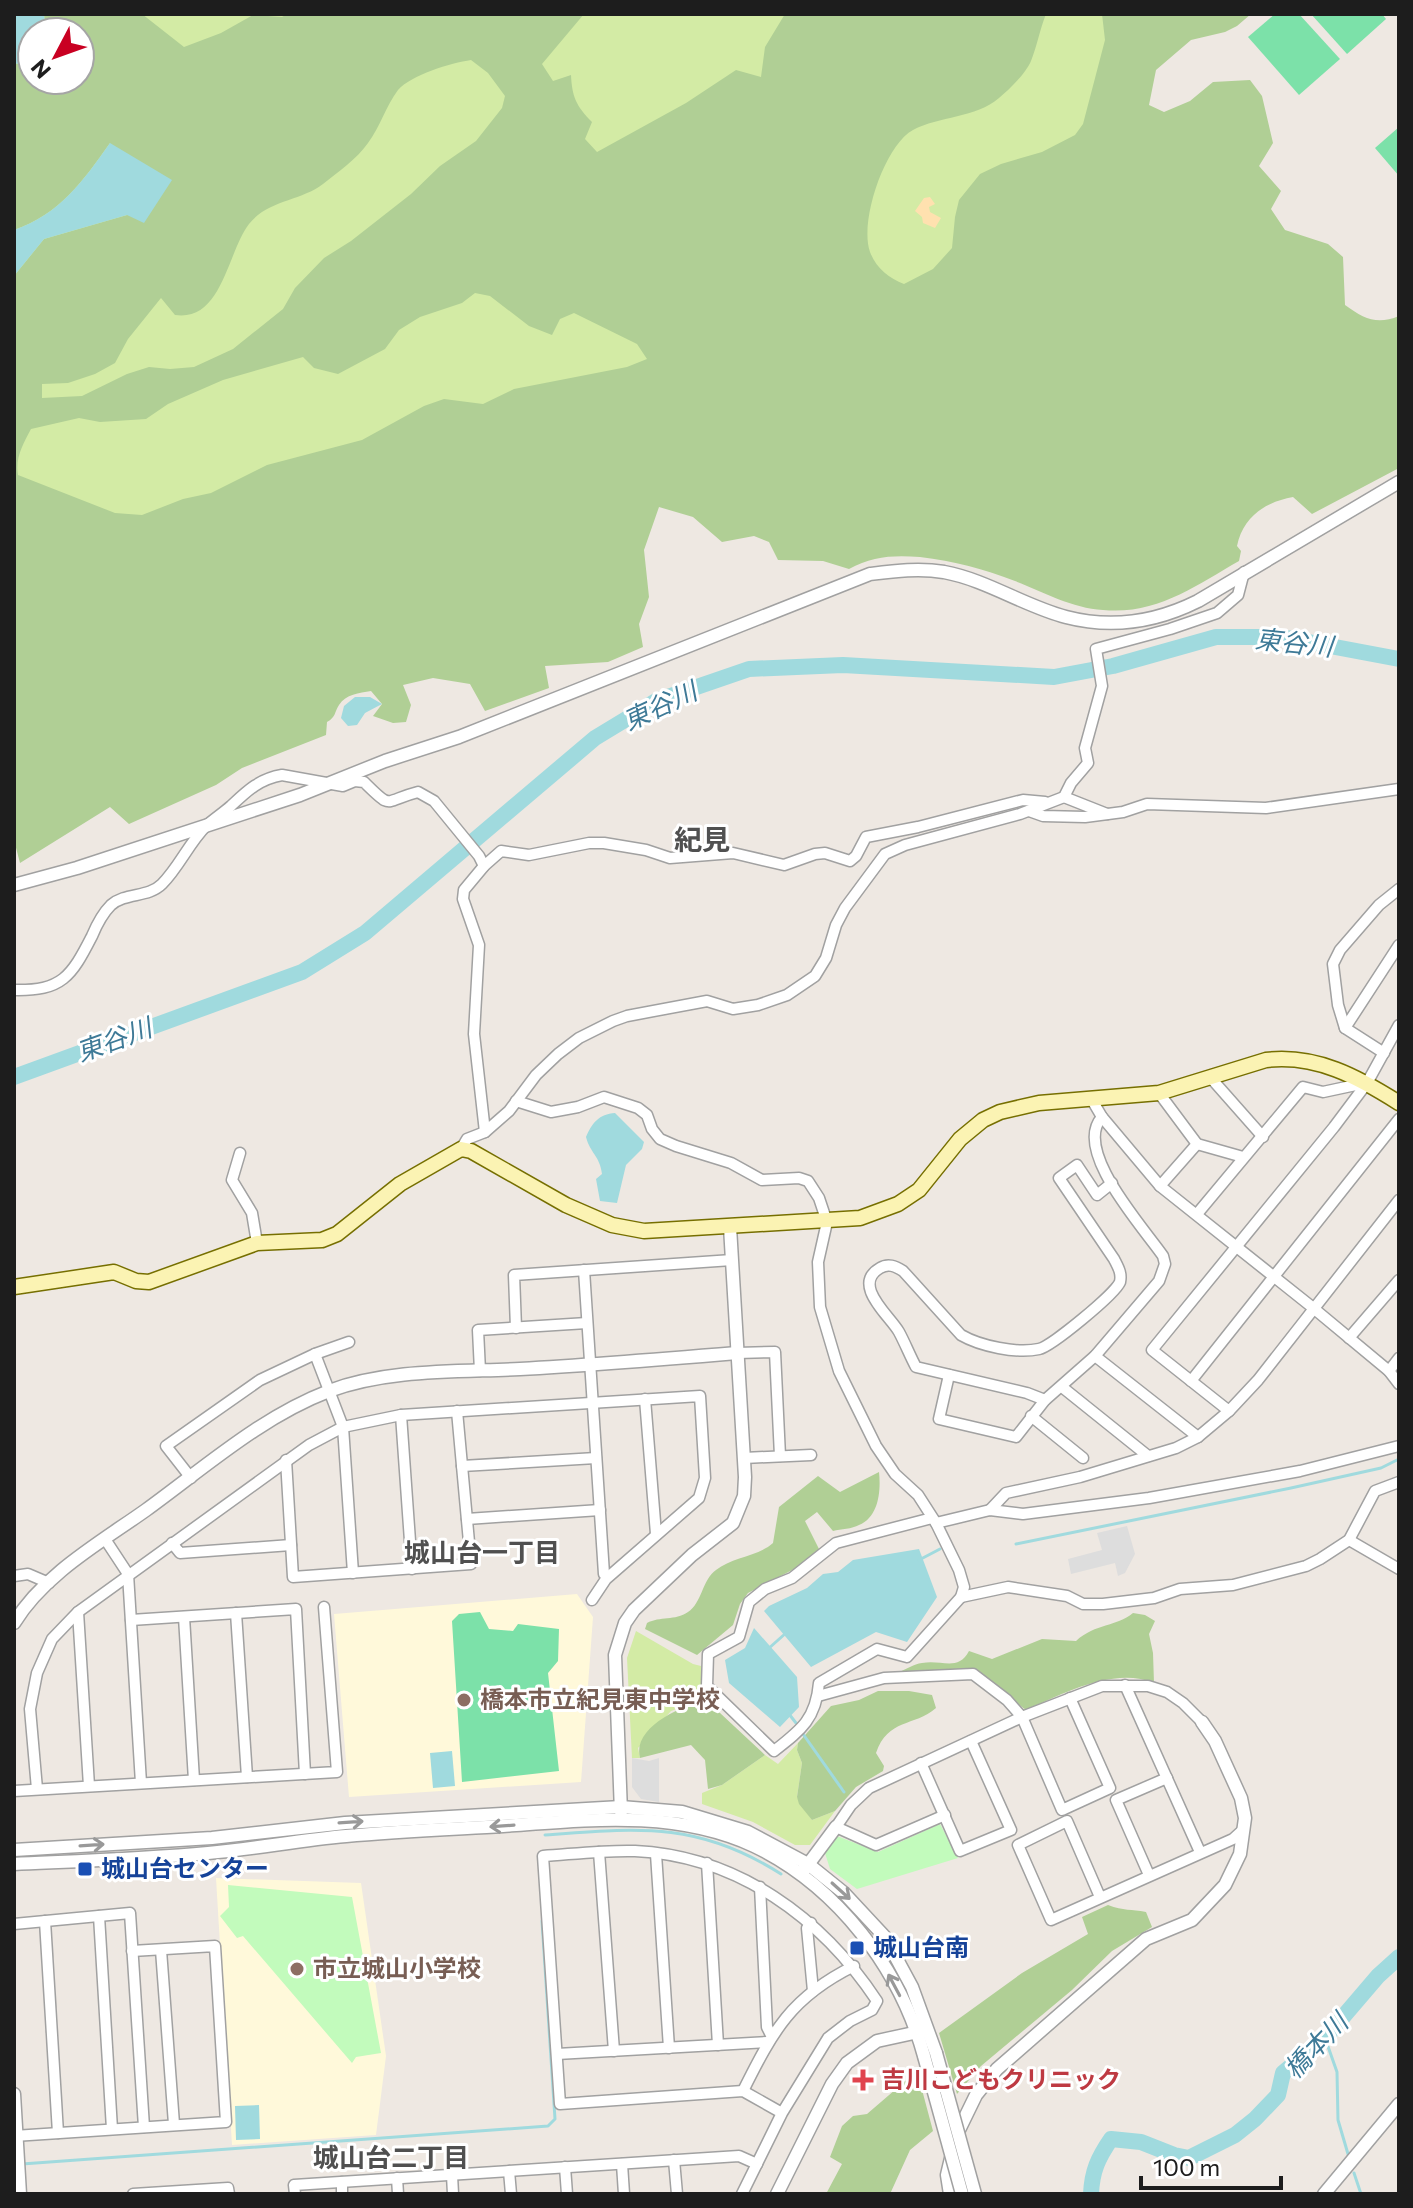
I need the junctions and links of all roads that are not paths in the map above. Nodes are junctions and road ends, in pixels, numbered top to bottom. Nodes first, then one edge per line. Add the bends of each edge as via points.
1 (1399, 482) edge
2 (1244, 572) junction
3 (329, 783) junction
4 (1399, 789) edge
5 (1064, 797) junction
6 (1047, 803) junction
7 (1029, 811) junction
8 (1107, 814) junction
9 (206, 826) junction
10 (482, 861) junction
11 (14, 885) edge
12 (1399, 889) edge
13 (1399, 945) edge
14 (14, 990) edge
15 (1399, 1025) edge
16 (1345, 1028) junction
17 (1384, 1053) junction
18 (1210, 1077) junction
19 (1367, 1083) junction
20 (1159, 1093) junction
21 (1092, 1100) junction
22 (516, 1101) junction
23 (1399, 1103) edge
24 (1102, 1117) junction
25 (1399, 1119) edge
26 (485, 1132) junction
27 (1263, 1137) junction
28 (1197, 1144) junction
29 (461, 1149) junction
30 (240, 1153) dead end
31 (1243, 1157) junction
32 (1112, 1183) junction
33 (1160, 1186) junction
34 (1399, 1200) edge
35 (1197, 1214) junction
36 (827, 1222) junction
37 (730, 1227) junction
38 (257, 1243) junction
39 (1235, 1247) junction
40 (732, 1260) junction
41 (584, 1270) junction
42 (1273, 1276) junction
43 (1399, 1280) edge
44 (14, 1287) edge
45 (1312, 1307) junction
46 (587, 1323) junction
47 (516, 1328) junction
48 (1349, 1338) junction
49 (349, 1342) dead end
50 (737, 1353) junction
51 (315, 1354) junction
52 (1095, 1356) junction
53 (1399, 1358) edge
54 (590, 1365) junction
55 (480, 1371) junction
56 (1389, 1371) junction
57 (949, 1375) junction
58 (1191, 1381) junction
59 (1399, 1384) edge
60 (1062, 1387) junction
61 (329, 1391) junction
62 (645, 1399) junction
63 (1045, 1400) junction
64 (593, 1402) junction
65 (457, 1411) junction
66 (1229, 1411) junction
67 (401, 1415) junction
68 (1031, 1416) junction
69 (343, 1427) junction
70 (1198, 1437) junction
71 (1399, 1446) edge
72 (811, 1455) dead end
73 (780, 1456) junction
74 (1148, 1456) junction
75 (596, 1458) junction
76 (744, 1458) junction
77 (1083, 1458) dead end
78 (286, 1460) junction
79 (462, 1466) junction
80 (191, 1478) junction
81 (1399, 1482) edge
82 (600, 1510) junction
83 (990, 1510) junction
84 (467, 1519) junction
85 (934, 1520) junction
86 (656, 1534) junction
87 (105, 1539) junction
88 (1349, 1540) junction
89 (172, 1543) junction
90 (291, 1545) junction
91 (412, 1569) junction
92 (1399, 1569) edge
93 (353, 1573) junction
94 (128, 1574) junction
95 (604, 1574) dead end
96 (14, 1576) edge
97 (49, 1583) junction
98 (961, 1597) junction
99 (592, 1600) dead end
100 (324, 1607) dead end
101 (78, 1612) junction
102 (236, 1613) junction
103 (184, 1617) junction
104 (131, 1620) junction
105 (14, 1623) edge
106 (1125, 1685) junction
107 (818, 1696) junction
108 (1070, 1698) junction
109 (1022, 1717) junction
110 (1202, 1722) joint
111 (971, 1741) junction
112 (921, 1763) junction
113 (305, 1774) junction
114 (247, 1777) junction
115 (1167, 1778) junction
116 (194, 1780) junction
117 (141, 1783) junction
118 (89, 1786) junction
119 (37, 1789) junction
120 (14, 1791) edge
121 (621, 1812) junction
122 (945, 1815) junction
123 (836, 1827) junction
124 (1244, 1829) junction
125 (14, 1850) edge
126 (599, 1852) junction
127 (1200, 1852) junction
128 (656, 1854) junction
129 (707, 1863) junction
130 (14, 1864) edge
131 (804, 1870) junction
132 (1149, 1875) junction
133 (760, 1887) junction
134 (1100, 1897) junction
135 (99, 1916) junction
136 (45, 1921) junction
137 (811, 1923) junction
138 (14, 1924) edge
139 (161, 1950) junction
140 (132, 1951) junction
141 (854, 1966) junction
142 (813, 1991) junction
143 (923, 2031) junction
144 (769, 2039) junction
145 (718, 2045) junction
146 (669, 2048) junction
147 (614, 2051) junction
148 (557, 2054) junction
149 (930, 2054) junction
150 (743, 2091) junction
151 (14, 2094) edge
152 (1399, 2104) edge
153 (782, 2113) junction
154 (174, 2124) junction
155 (144, 2127) junction
156 (112, 2129) junction
157 (58, 2133) junction
158 (15, 2136) edge
159 (674, 2160) junction
160 (622, 2164) junction
161 (757, 2164) junction
162 (565, 2167) junction
163 (509, 2171) junction
164 (452, 2175) junction
165 (397, 2178) junction
166 (342, 2182) junction
167 (174, 2193) edge
168 (20, 2194) edge
169 (133, 2194) edge
170 (229, 2194) edge
171 (295, 2194) edge
172 (342, 2194) edge
173 (398, 2194) edge
174 (453, 2194) edge
175 (511, 2194) edge
176 (567, 2194) edge
177 (624, 2194) edge
178 (677, 2194) edge
179 (742, 2194) edge
180 (777, 2194) edge
181 (950, 2194) edge
182 (962, 2194) edge
183 (975, 2194) edge
184 (1324, 2194) edge

1 - 2 street
2 - 3 street via 1180,610 1146,621 1116,622 1066,617 945,572 870,574
2 - 5 street via 1238,595 1217,613 1096,649 1101,683 1085,748 1088,763
3 - 9 street
3 - 9 street via 272,777 244,792
3 - 10 street via 364,782 383,802 418,792 434,801
4 - 8 street via 1266,808 1147,804
5 - 6 street
5 - 8 street
6 - 7 street
6 - 10 street via 1023,800 866,837 850,861 825,853 784,865 733,853 670,858 589,843 529,855 501,851
7 - 8 street via 1043,816
7 - 22 street via 885,854 845,908 815,976 787,995 733,1009 707,1001 613,1021 558,1054
9 - 11 street
9 - 14 street via 161,885 110,906 72,970 55,987
10 - 26 street via 463,899 479,945 474,1034
12 - 16 street via 1379,905 1333,964
13 - 16 street
15 - 17 street
16 - 17 street
17 - 19 street
18 - 19 main road via 1284,1058 1327,1065
18 - 20 main road
18 - 27 street
19 - 23 main road
19 - 27 street via 1323,1092 1303,1087
19 - 39 street
20 - 21 main road
20 - 28 street
21 - 24 street
21 - 36 main road via 1000,1112 960,1139 919,1190 898,1204 860,1218
22 - 26 street
22 - 36 street via 551,1112 604,1097 638,1108 660,1139 676,1146 731,1163 762,1180 808,1181
24 - 32 street via 1095,1125 1095,1150
24 - 33 street
25 - 42 street
26 - 29 street via 467,1139
27 - 31 street
28 - 31 street
28 - 33 street
29 - 37 main road via 612,1225 644,1231
29 - 38 main road via 400,1184 337,1234 322,1240
30 - 38 street via 232,1180 252,1213
31 - 35 street
32 - 52 street via 1165,1264 1159,1281
32 - 57 street via 1097,1195 1077,1165 1059,1178 1121,1272 1116,1288 1048,1346 1024,1350 970,1340 903,1271 889,1265 875,1271 870,1292 916,1367
33 - 35 street
34 - 45 street
35 - 39 street
36 - 37 main road
36 - 85 street via 818,1262 820,1307 839,1371 876,1446
37 - 40 street
38 - 44 main road via 149,1282 114,1272
39 - 42 street
39 - 58 street via 1152,1350
40 - 41 street
40 - 50 street
41 - 46 street
41 - 47 street via 514,1275
42 - 45 street
42 - 58 street
43 - 48 street
45 - 48 street
45 - 66 street
46 - 47 street
46 - 54 street
47 - 55 street via 478,1330
48 - 56 street
49 - 51 street
50 - 54 street
50 - 73 street via 775,1352
50 - 76 street
51 - 61 street
51 - 80 street via 260,1380 166,1446
52 - 60 street
52 - 70 street
53 - 56 street
54 - 55 street
54 - 64 street
55 - 61 street via 394,1376
56 - 59 street
57 - 63 street
57 - 68 street via 939,1419 1016,1437
58 - 66 street
60 - 63 street
60 - 74 street
61 - 69 street
61 - 80 street via 290,1409
62 - 64 street
62 - 86 street
62 - 86 street via 700,1396 705,1478 699,1498
63 - 68 street
64 - 65 street
64 - 75 street
65 - 67 street
65 - 79 street
66 - 70 street
67 - 69 street
67 - 91 street
68 - 77 street
69 - 78 street
69 - 93 street
70 - 74 street
71 - 83 street via 1300,1471 1149,1498 1023,1514
72 - 73 street
73 - 76 street
74 - 83 street via 1006,1493
75 - 79 street
75 - 82 street
76 - 121 street via 744,1496 733,1523 692,1555 625,1623 615,1655
78 - 89 street
78 - 90 street
79 - 84 street
80 - 87 street
81 - 88 street via 1375,1491
82 - 84 street
82 - 95 street
83 - 85 street
84 - 91 street via 471,1564
85 - 98 street via 959,1570
85 - 107 street via 836,1543 792,1578 749,1602 739,1637 708,1654 707,1686 774,1751 809,1720
86 - 99 street via 606,1579
87 - 94 street
87 - 97 street
88 - 92 street
88 - 98 street via 1306,1566 1127,1603 1083,1604 1067,1596 1008,1587
89 - 90 street via 180,1553
89 - 94 street
90 - 93 street via 293,1577
91 - 93 street
94 - 101 street
94 - 104 street
96 - 97 street via 28,1574
97 - 105 street
98 - 107 street via 907,1657 877,1649 819,1683
100 - 113 street via 337,1772
101 - 118 street
101 - 119 street via 52,1639 37,1673 30,1709
102 - 103 street
102 - 113 street via 296,1609
102 - 114 street
103 - 104 street
103 - 116 street
104 - 117 street
106 - 108 street via 1102,1686
106 - 110 street via 1167,1692
106 - 115 street
107 - 109 street via 884,1678 973,1674
108 - 109 street
108 - 109 street via 1110,1788 1062,1810
109 - 111 street
110 - 124 street via 1241,1798
111 - 112 street
111 - 122 street via 1011,1830 960,1851
112 - 122 street
112 - 123 street via 869,1788
113 - 114 street
114 - 116 street
115 - 127 street
115 - 132 street via 1116,1800
116 - 117 street
117 - 118 street
118 - 119 street
119 - 120 street
125 -> 121 street via 212,1838 345,1823
121 -> 130 street via 208,1853
121 - 131 street via 712,1831
122 - 123 street via 876,1845
123 - 131 street
124 - 127 street
124 - 181 street via 1240,1854 1211,1903 1192,1920 1146,1939 997,2069 976,2095 954,2141 947,2175
126 - 128 street
126 - 147 street
126 - 148 street via 543,1856
127 - 132 street
128 - 129 street
128 - 146 street
129 - 133 street
129 - 145 street
131 - 143 street via 873,1948
132 - 134 street
133 - 137 street
133 - 144 street
134 - 134 street via 1067,1821 1018,1845 1051,1920
135 - 136 street
135 - 140 street via 130,1913
135 - 156 street
136 - 138 street
136 - 157 street
137 - 141 street
137 - 142 street via 807,1928
139 - 140 street
139 - 154 street
139 - 154 street via 215,1946 226,2122
140 - 155 street
141 - 142 street
141 - 153 street via 877,2001 872,2010 828,2038
142 - 144 street
143 - 149 street
143 - 180 street via 877,2041 847,2063
144 - 145 street
144 - 150 street
145 - 146 street
146 - 147 street
147 - 148 street
148 - 150 street via 560,2104
149 - 182 street, bridge
149 - 183 street, bridge
150 - 153 street
151 - 158 street
152 - 184 street
153 - 161 street
154 - 155 street
155 - 156 street
156 - 157 street
157 - 158 street
158 - 168 street
159 - 160 street
159 - 161 street via 739,2156
159 - 178 street
160 - 162 street
160 - 177 street
161 - 179 street
162 - 163 street
162 - 176 street
163 - 164 street
163 - 175 street
164 - 165 street
164 - 174 street
165 - 166 street
165 - 173 street
166 - 171 street via 294,2185
166 - 172 street
167 - 169 street
167 - 170 street via 228,2188

